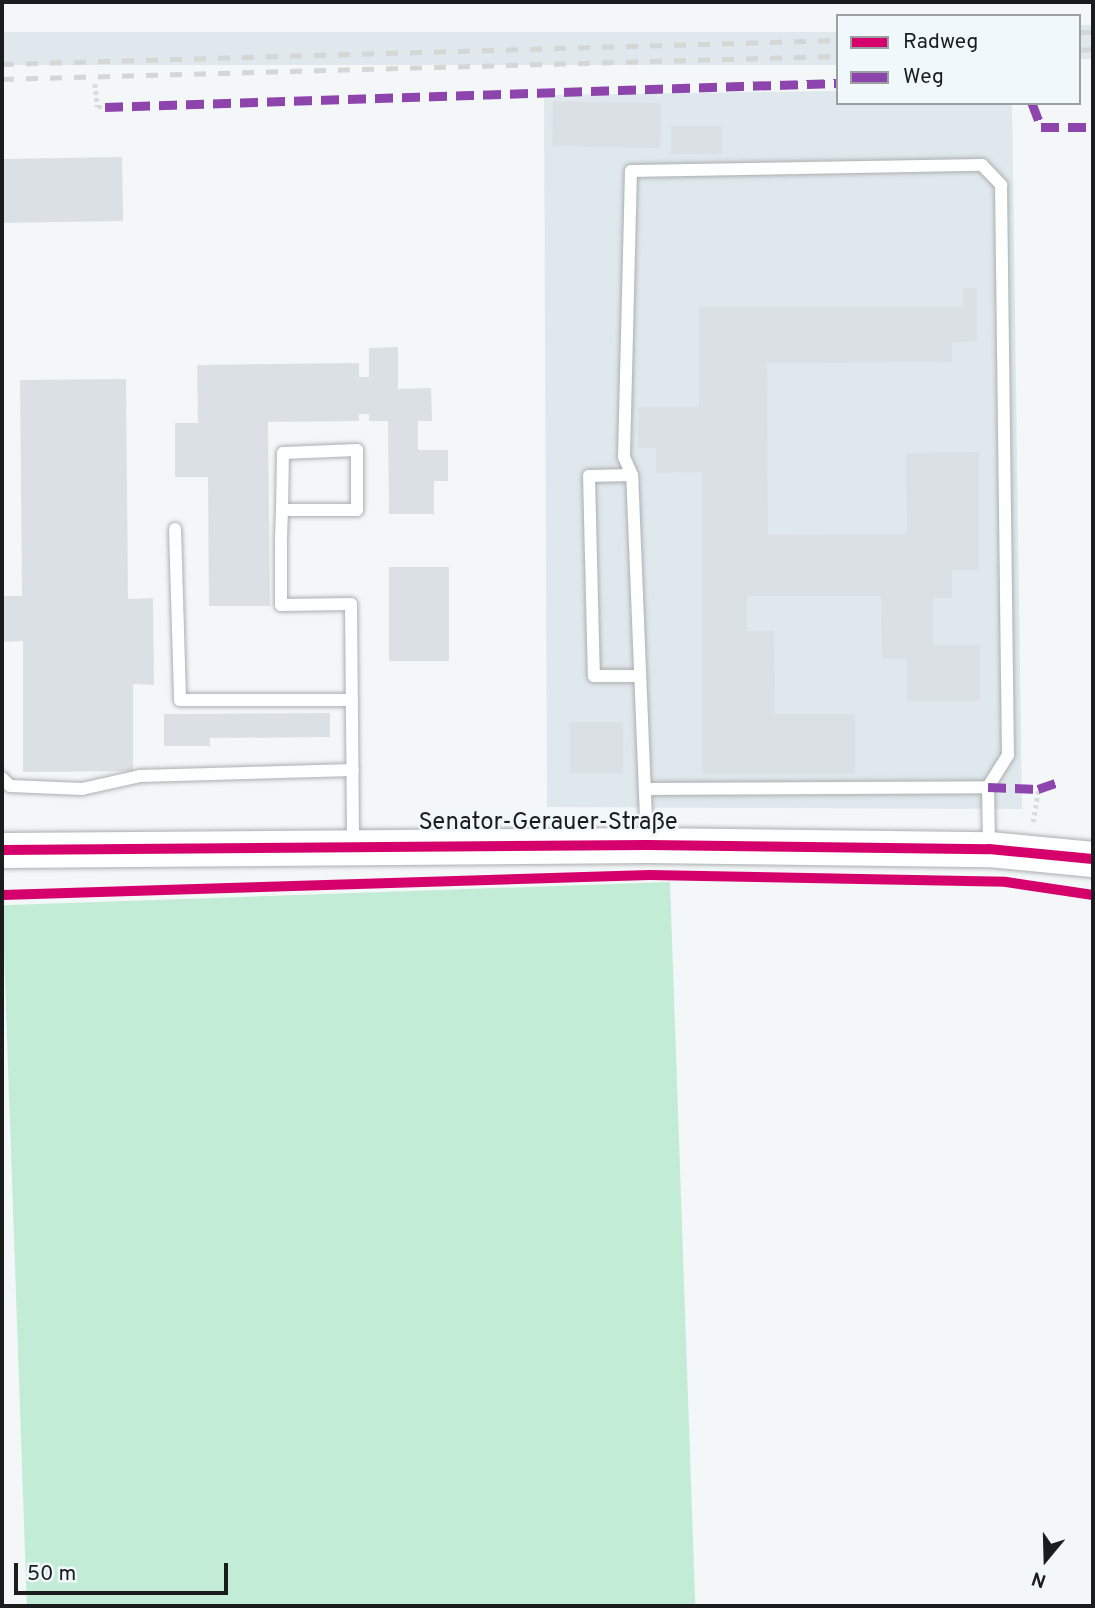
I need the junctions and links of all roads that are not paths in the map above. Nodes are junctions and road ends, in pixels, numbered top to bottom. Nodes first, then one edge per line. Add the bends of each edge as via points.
1 (632, 475) junction
2 (282, 510) junction
3 (175, 529) dead end
4 (640, 676) junction
5 (352, 700) junction
6 (353, 770) junction
7 (2, 778) edge
8 (988, 787) junction
9 (646, 789) junction
10 (353, 845) junction
11 (647, 845) junction
12 (989, 849) junction
13 (2, 850) edge
14 (1093, 859) edge

1 - 4 lane
1 - 4 lane via 589,476 594,676
1 - 8 lane via 624,457 631,171 982,164 1001,185 1008,755
2 - 2 lane via 284,453 358,450 357,509
2 - 5 lane via 281,605 351,604
3 - 5 lane via 180,700
4 - 9 lane
5 - 6 lane
6 - 7 lane via 140,776 82,789 10,786
6 - 10 lane
8 - 9 lane
8 - 12 lane
9 - 11 lane
10 - 11 street, Senator-Gerauer-Straße
10 - 13 street, Senator-Gerauer-Straße
11 - 12 street, Senator-Gerauer-Straße
12 - 14 street, Senator-Gerauer-Straße

